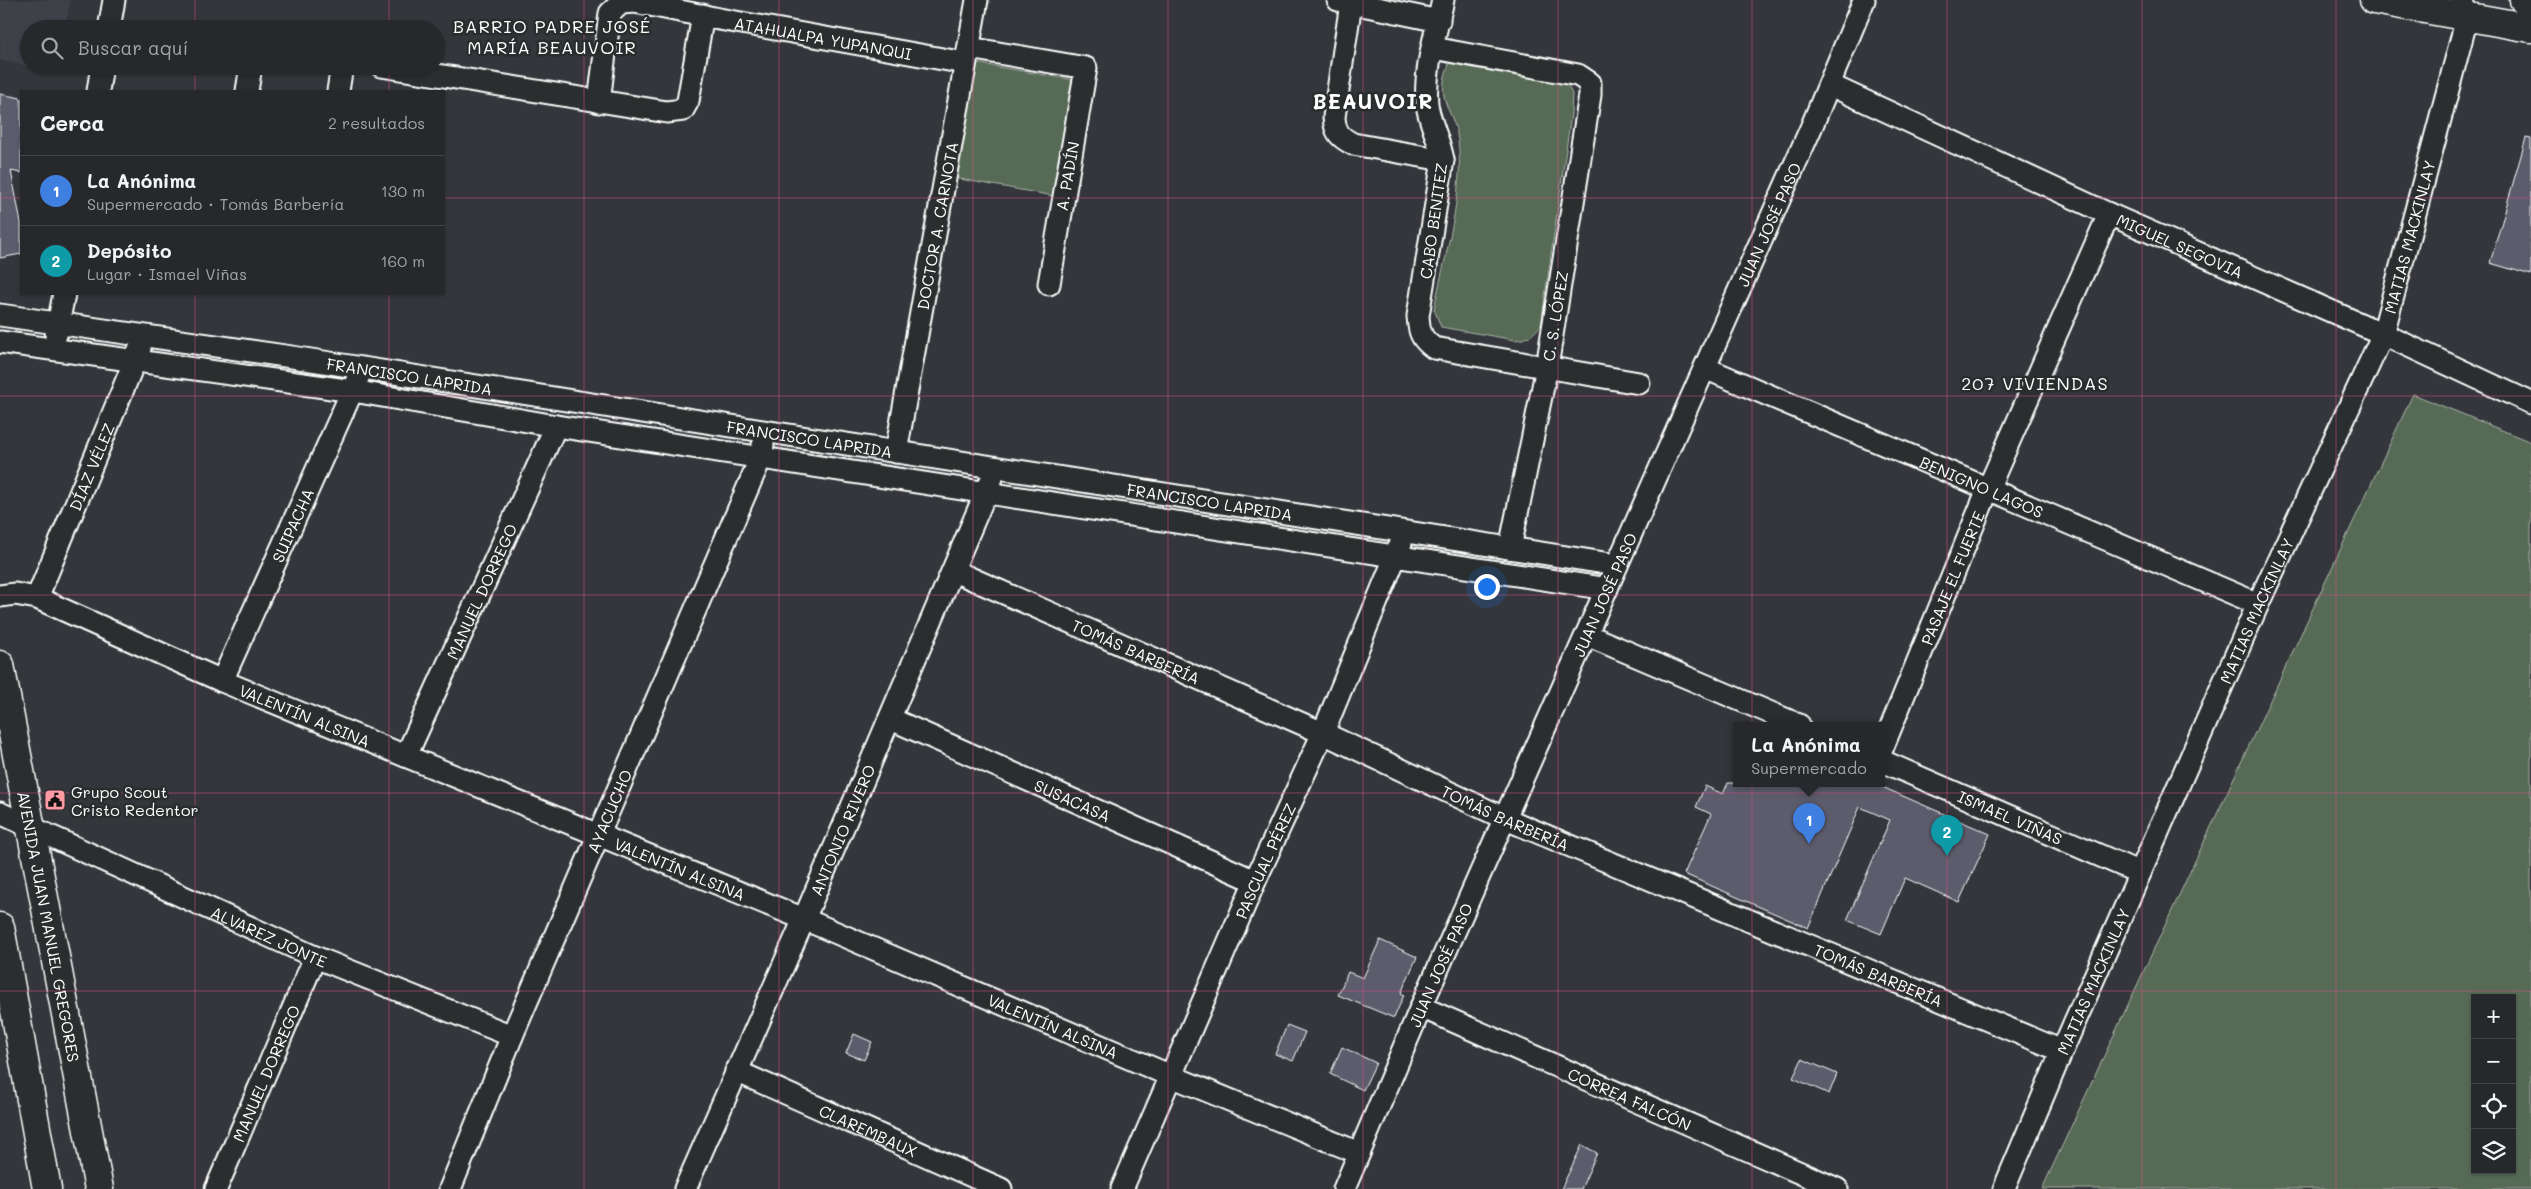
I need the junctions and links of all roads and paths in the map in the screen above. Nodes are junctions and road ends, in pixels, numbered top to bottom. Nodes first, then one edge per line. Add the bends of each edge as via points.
1 (114, 0) edge
2 (977, 0) edge
3 (1444, 0) edge
4 (1864, 0) edge
5 (2374, 0) edge
6 (2524, 0) edge
7 (1344, 1) edge
8 (2531, 1) edge
9 (2402, 3) edge
10 (2465, 9) edge
11 (703, 15) junction
12 (111, 20) edge
13 (1439, 21) junction
14 (2531, 28) edge
15 (1433, 48) junction
16 (967, 55) junction
17 (1086, 68) joint
18 (101, 75) edge
19 (250, 75) edge
20 (341, 75) edge
21 (436, 75) edge
22 (1830, 85) junction
23 (98, 90) edge
24 (247, 90) edge
25 (338, 90) edge
26 (600, 102) junction
27 (1443, 160) junction
28 (2109, 214) junction
29 (1048, 284) dead end
30 (64, 295) edge
31 (0, 315) edge
32 (60, 322) junction
33 (2383, 334) junction
34 (145, 335) junction
35 (0, 342) edge
36 (52, 349) junction
37 (136, 359) junction
38 (1547, 367) junction
39 (1705, 368) junction
40 (362, 369) junction
41 (1639, 383) dead end
42 (353, 391) junction
43 (2531, 403) edge
44 (556, 426) junction
45 (765, 432) junction
46 (896, 452) junction
47 (761, 457) junction
48 (996, 467) junction
49 (1988, 489) junction
50 (987, 491) junction
51 (1406, 532) junction
52 (1510, 548) junction
53 (1396, 556) junction
54 (1617, 565) junction
55 (954, 572) junction
56 (1607, 589) junction
57 (0, 596) edge
58 (37, 598) junction
59 (2258, 604) junction
60 (1587, 635) junction
61 (0, 665) edge
62 (222, 681) junction
63 (891, 719) junction
64 (1792, 722) edge
65 (1323, 733) junction
66 (1885, 742) edge
67 (406, 756) junction
68 (1885, 761) edge
69 (0, 813) edge
70 (1506, 819) junction
71 (32, 826) junction
72 (599, 835) junction
73 (2140, 873) junction
74 (1255, 880) junction
75 (804, 919) junction
76 (0, 927) edge
77 (315, 957) junction
78 (1421, 1007) junction
79 (512, 1036) junction
80 (2062, 1051) junction
81 (736, 1071) junction
82 (1171, 1076) junction
83 (1359, 1153) junction
84 (47, 1189) edge
85 (100, 1189) edge
86 (216, 1189) edge
87 (450, 1189) edge
88 (685, 1189) edge
89 (1001, 1189) edge
90 (1122, 1189) edge
91 (1344, 1189) edge
92 (1836, 1189) edge
93 (2004, 1189) edge

1 - 12 street
2 - 16 street, DOCTOR A. CARNOTA
3 - 13 street, CABO BENITEZ
4 - 22 street, JUAN JOSÉ PASO
5 - 9 main road
6 - 8 main road
7 - 13 street
7 - 27 street via 1335,131 1353,144
9 - 10 main road
10 - 14 main road
10 - 33 street, MATIAS MACKINLAY
11 - 16 street, ATAHUALPA YUPANQUI
11 - 26 street via 688,101 683,110 667,112
11 - 26 street, ATAHUALPA YUPANQUI via 635,2 621,3 610,13
13 - 15 street, CABO BENITEZ
15 - 27 street, CABO BENITEZ via 1427,106
15 - 38 street, C. S. LÓPEZ via 1578,75 1590,83
16 - 17 street, ATAHUALPA YUPANQUI
16 - 46 street, DOCTOR A. CARNOTA
17 - 29 street, A. PADÍN
18 - 23 street
19 - 24 street
20 - 25 street
21 - 26 street
22 - 28 street, MIGUEL SEGOVIA
22 - 39 street, JUAN JOSÉ PASO
27 - 38 street, CABO BENITEZ via 1418,316 1419,332 1424,341 1434,348
28 - 33 street, MIGUEL SEGOVIA
28 - 49 street, PASAJE EL FUERTE
30 - 32 street
31 - 32 street, FRANCISCO LAPRIDA
32 - 34 street, FRANCISCO LAPRIDA
32 - 36 street
33 - 43 street, MIGUEL SEGOVIA
33 - 59 street, MATIAS MACKINLAY
34 - 37 street, DÍAZ VÉLEZ
34 - 40 street, FRANCISCO LAPRIDA
35 - 36 street, FRANCISCO LAPRIDA
36 - 37 street, FRANCISCO LAPRIDA
37 - 42 street, FRANCISCO LAPRIDA
37 - 58 street, DÍAZ VÉLEZ
38 - 41 street
38 - 52 street, C. S. LÓPEZ
39 - 49 street, BENIGNO LAGOS
39 - 54 street, JUAN JOSÉ PASO
40 - 42 street, SUIPACHA
40 - 45 street, FRANCISCO LAPRIDA
42 - 44 street, FRANCISCO LAPRIDA
42 - 62 street, SUIPACHA
44 - 47 street, FRANCISCO LAPRIDA
44 - 67 street, MANUEL DORREGO
45 - 46 street, FRANCISCO LAPRIDA
45 - 47 street, AYACUCHO
46 - 48 street, FRANCISCO LAPRIDA
47 - 50 street, FRANCISCO LAPRIDA
47 - 72 street, AYACUCHO
48 - 50 street, ANTONIO RIVERO
48 - 51 street, FRANCISCO LAPRIDA
49 - 59 street, BENIGNO LAGOS
49 - 66 street, PASAJE EL FUERTE
50 - 53 street, FRANCISCO LAPRIDA
50 - 55 street, ANTONIO RIVERO
51 - 52 street, FRANCISCO LAPRIDA
51 - 53 street, PASCUAL PÉREZ
52 - 54 street, FRANCISCO LAPRIDA
53 - 56 street, FRANCISCO LAPRIDA
53 - 65 street, PASCUAL PÉREZ
54 - 56 street, JUAN JOSÉ PASO
55 - 63 street, ANTONIO RIVERO
55 - 65 street, TOMÁS BARBERÍA
56 - 60 street, JUAN JOSÉ PASO
57 - 58 street, VALENTÍN ALSINA via 15,594
58 - 62 street, VALENTÍN ALSINA
59 - 73 street, MATIAS MACKINLAY
60 - 64 street
60 - 70 street, JUAN JOSÉ PASO
61 - 71 main road, AVENIDA JUAN MANUEL GREGORES
62 - 67 street, VALENTÍN ALSINA
63 - 74 street, SUSACASA
63 - 75 street, ANTONIO RIVERO
65 - 70 street, TOMÁS BARBERÍA
65 - 74 street, PASCUAL PÉREZ
67 - 72 street, VALENTÍN ALSINA
68 - 73 street, ISMAEL VIÑAS
69 - 71 street, ALVAREZ JONTE
70 - 78 street, JUAN JOSÉ PASO
70 - 80 street, TOMÁS BARBERÍA
71 - 77 street, ALVAREZ JONTE
71 - 85 main road, AVENIDA JUAN MANUEL GREGORES
72 - 75 street, VALENTÍN ALSINA
72 - 79 street, AYACUCHO
73 - 80 street, MATIAS MACKINLAY
74 - 82 street, PASCUAL PÉREZ
75 - 81 street, ANTONIO RIVERO
75 - 82 street, VALENTÍN ALSINA
76 - 84 main road
77 - 79 street, ALVAREZ JONTE
77 - 86 street, MANUEL DORREGO
78 - 83 street, JUAN JOSÉ PASO
78 - 92 street, CORREA FALCÓN
79 - 87 street, AYACUCHO
80 - 93 street, MATIAS MACKINLAY
81 - 88 street, ANTONIO RIVERO
81 - 89 street, CLAREMBAUX
82 - 83 street, VALENTÍN ALSINA
82 - 90 street, PASCUAL PÉREZ
83 - 91 street, JUAN JOSÉ PASO

